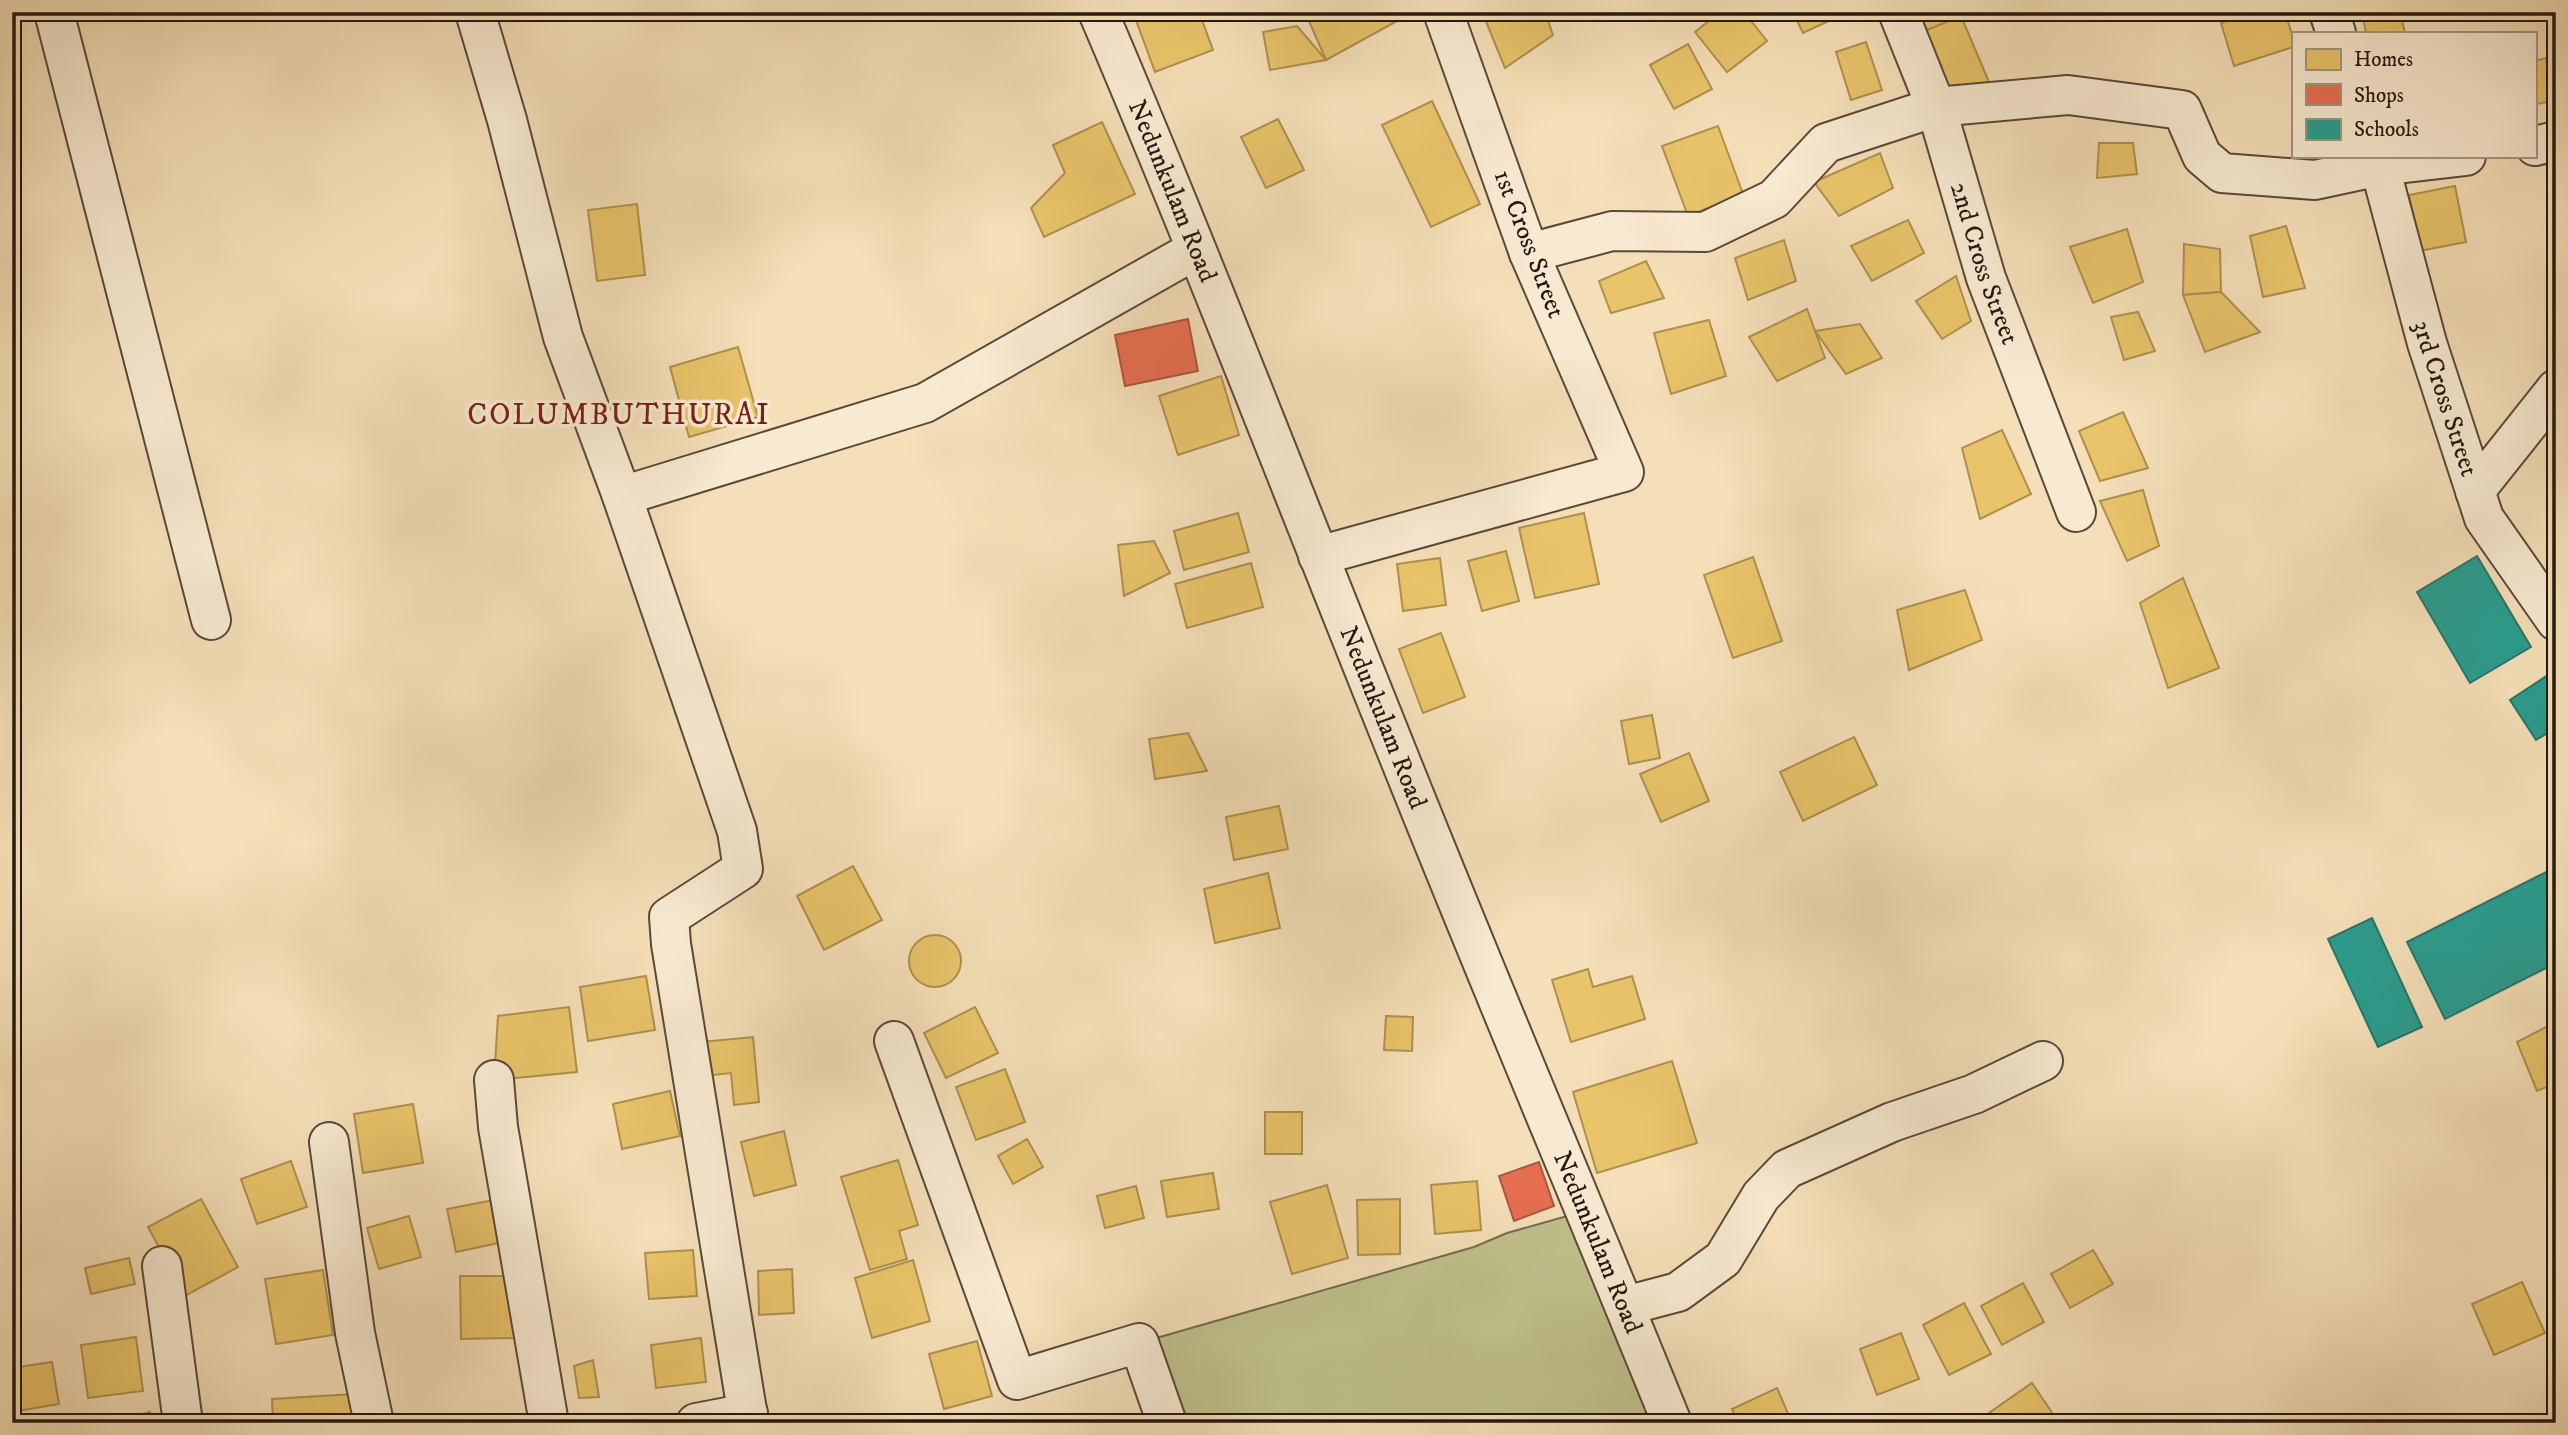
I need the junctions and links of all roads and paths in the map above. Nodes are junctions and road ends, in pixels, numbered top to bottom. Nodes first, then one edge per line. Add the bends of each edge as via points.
1 (54, 12) edge
2 (475, 12) edge
3 (1098, 12) edge
4 (1443, 12) edge
5 (1898, 12) edge
6 (2329, 12) edge
7 (2336, 32) edge
8 (1936, 107) junction
9 (2556, 141) edge
10 (2536, 146) edge
11 (2431, 158) edge
12 (2378, 161) edge
13 (1195, 250) junction
14 (1529, 253) junction
15 (2556, 389) edge
16 (2475, 491) junction
17 (622, 496) junction
18 (2076, 512) dead end
19 (1318, 556) junction
20 (211, 620) dead end
21 (2556, 621) edge
22 (894, 1041) dead end
23 (2043, 1061) dead end
24 (495, 1080) dead end
25 (328, 1142) dead end
26 (162, 1266) dead end
27 (1625, 1306) junction
28 (749, 1418) edge
29 (183, 1423) edge
30 (374, 1423) edge
31 (549, 1423) edge
32 (696, 1423) edge
33 (1167, 1423) edge
34 (1672, 1423) edge

1 - 20 street
2 - 17 street via 563,337
3 - 13 street, Nedunkulam Road
4 - 14 street, 1st Cross Street
5 - 8 street, 2nd Cross Street
6 - 7 street
8 - 12 street via 2068,95 2182,110 2202,156 2222,173 2315,180
8 - 14 street via 1826,143 1774,199 1705,232 1612,231
8 - 18 street, 2nd Cross Street via 1986,278
9 - 10 street
11 - 12 street
12 - 16 street, 3rd Cross Street via 2427,342
13 - 17 street via 925,403
13 - 19 street, Nedunkulam Road
14 - 19 street, 1st Cross Street via 1624,472
15 - 16 street
16 - 21 street, 3rd Cross Street via 2484,518
17 - 28 street via 737,831 743,869 669,917
19 - 27 street, Nedunkulam Road
22 - 33 street via 1017,1380 1139,1343
23 - 27 street via 1787,1170 1761,1196 1723,1259 1678,1293
24 - 31 street via 498,1127
25 - 30 street via 355,1333
26 - 29 street
27 - 34 street, Nedunkulam Road
28 - 32 street

